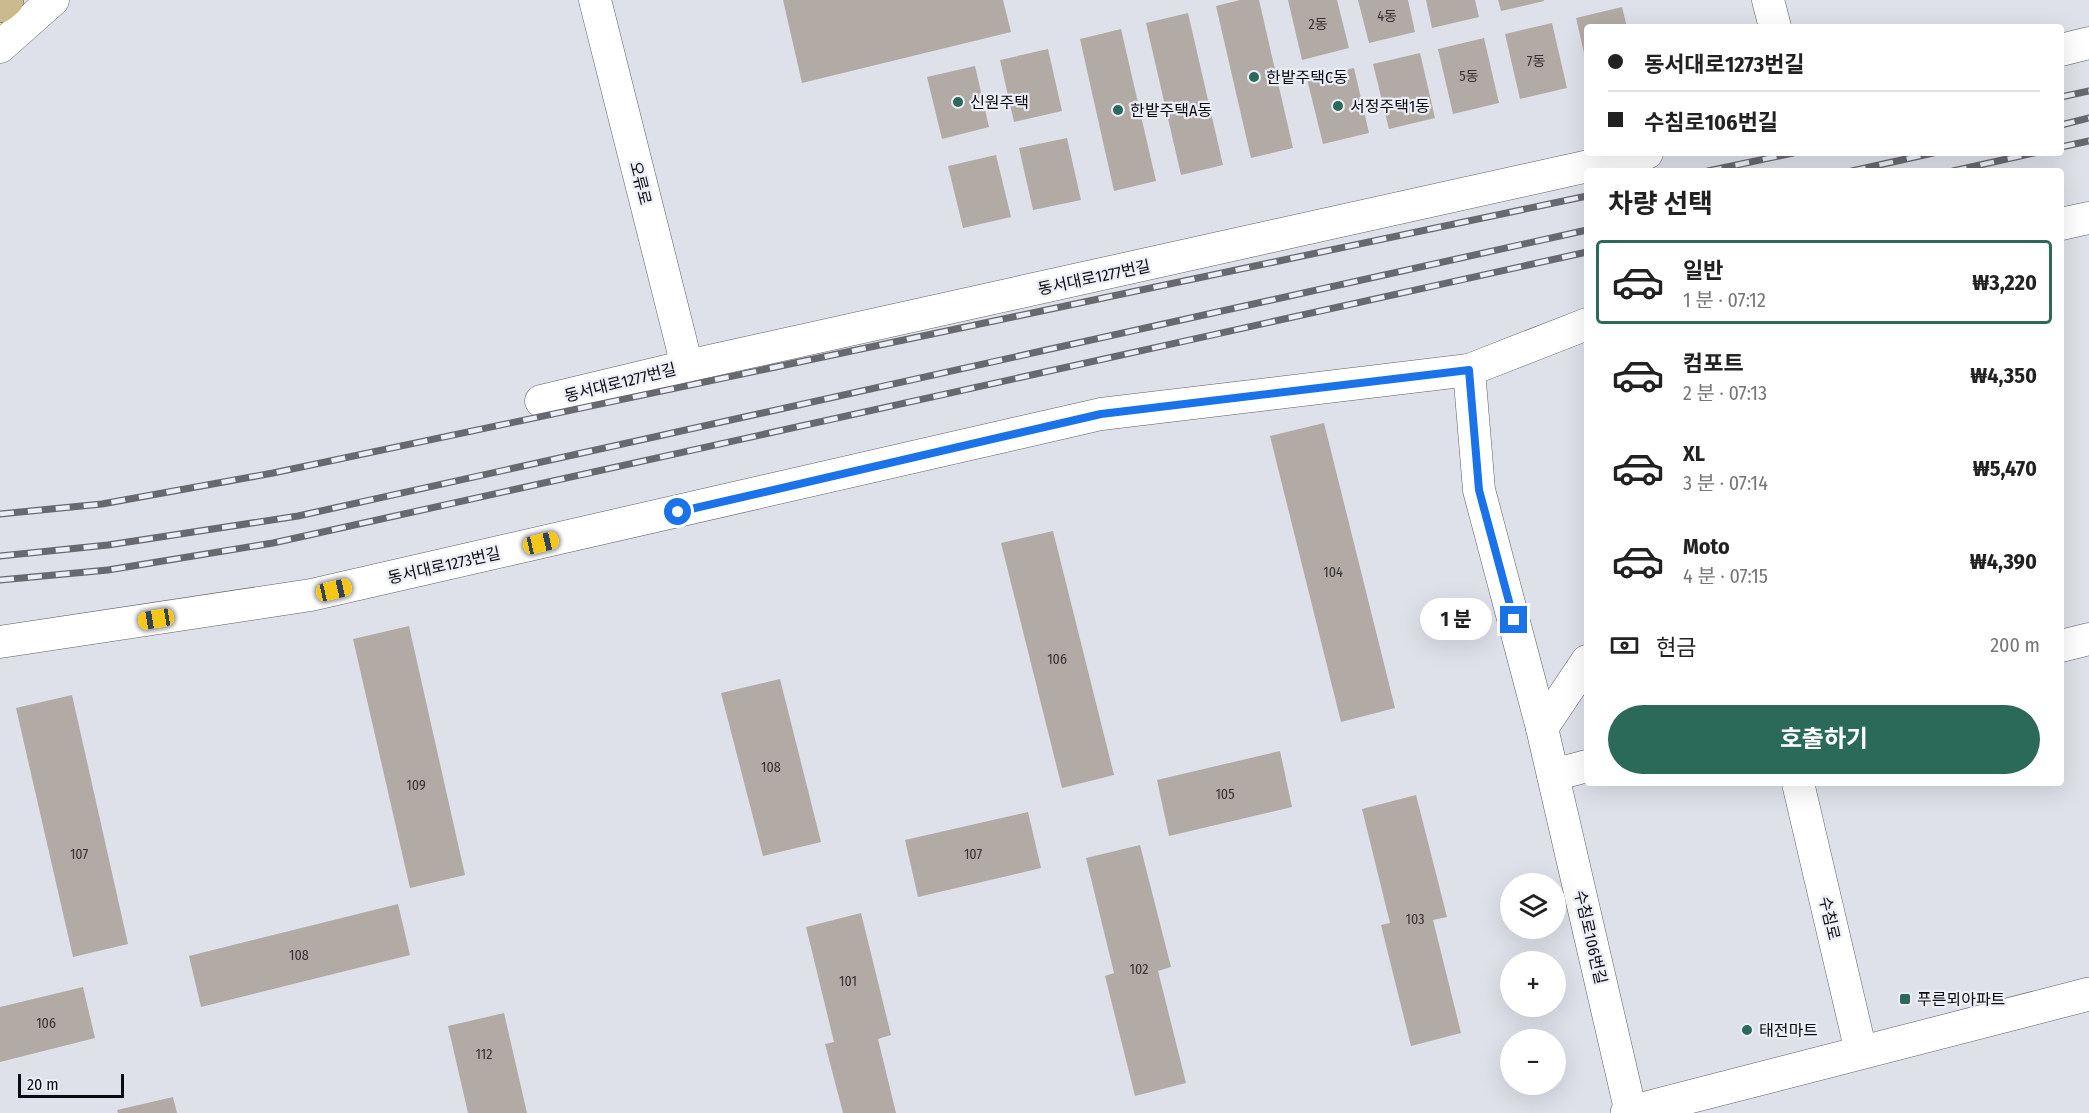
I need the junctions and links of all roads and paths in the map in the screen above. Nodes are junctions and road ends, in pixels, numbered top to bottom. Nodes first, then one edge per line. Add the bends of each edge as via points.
1 (7, 0) edge
2 (53, 0) edge
3 (595, 0) edge
4 (1768, 0) edge
5 (0, 6) edge
6 (1774, 24) edge
7 (2089, 43) edge
8 (0, 47) edge
9 (2064, 49) edge
10 (1633, 156) edge
11 (2089, 218) edge
12 (2064, 223) edge
13 (1584, 325) edge
14 (687, 366) junction
15 (1469, 370) junction
16 (541, 401) dead end
17 (2089, 639) edge
18 (0, 642) edge
19 (2064, 645) edge
20 (1584, 665) edge
21 (1542, 728) junction
22 (1584, 767) edge
23 (1553, 775) junction
24 (1799, 786) edge
25 (2089, 994) edge
26 (1862, 1052) junction
27 (1630, 1113) edge

1 - 5 main road
2 - 8 street
3 - 14 street, 오류로
4 - 6 street
7 - 9 street
10 - 14 street, 동서대로1277번길
11 - 12 street
13 - 15 street, 동서대로1273번길
14 - 16 street, 동서대로1277번길
15 - 18 street, 동서대로1273번길 via 1101,414 311,595
15 - 21 street, 수침로106번길 via 1479,490
17 - 19 street
20 - 21 street
21 - 23 street, 수침로106번길
22 - 23 street
23 - 27 street, 수침로106번길
24 - 26 street, 수침로
25 - 26 main road
26 - 27 main road

